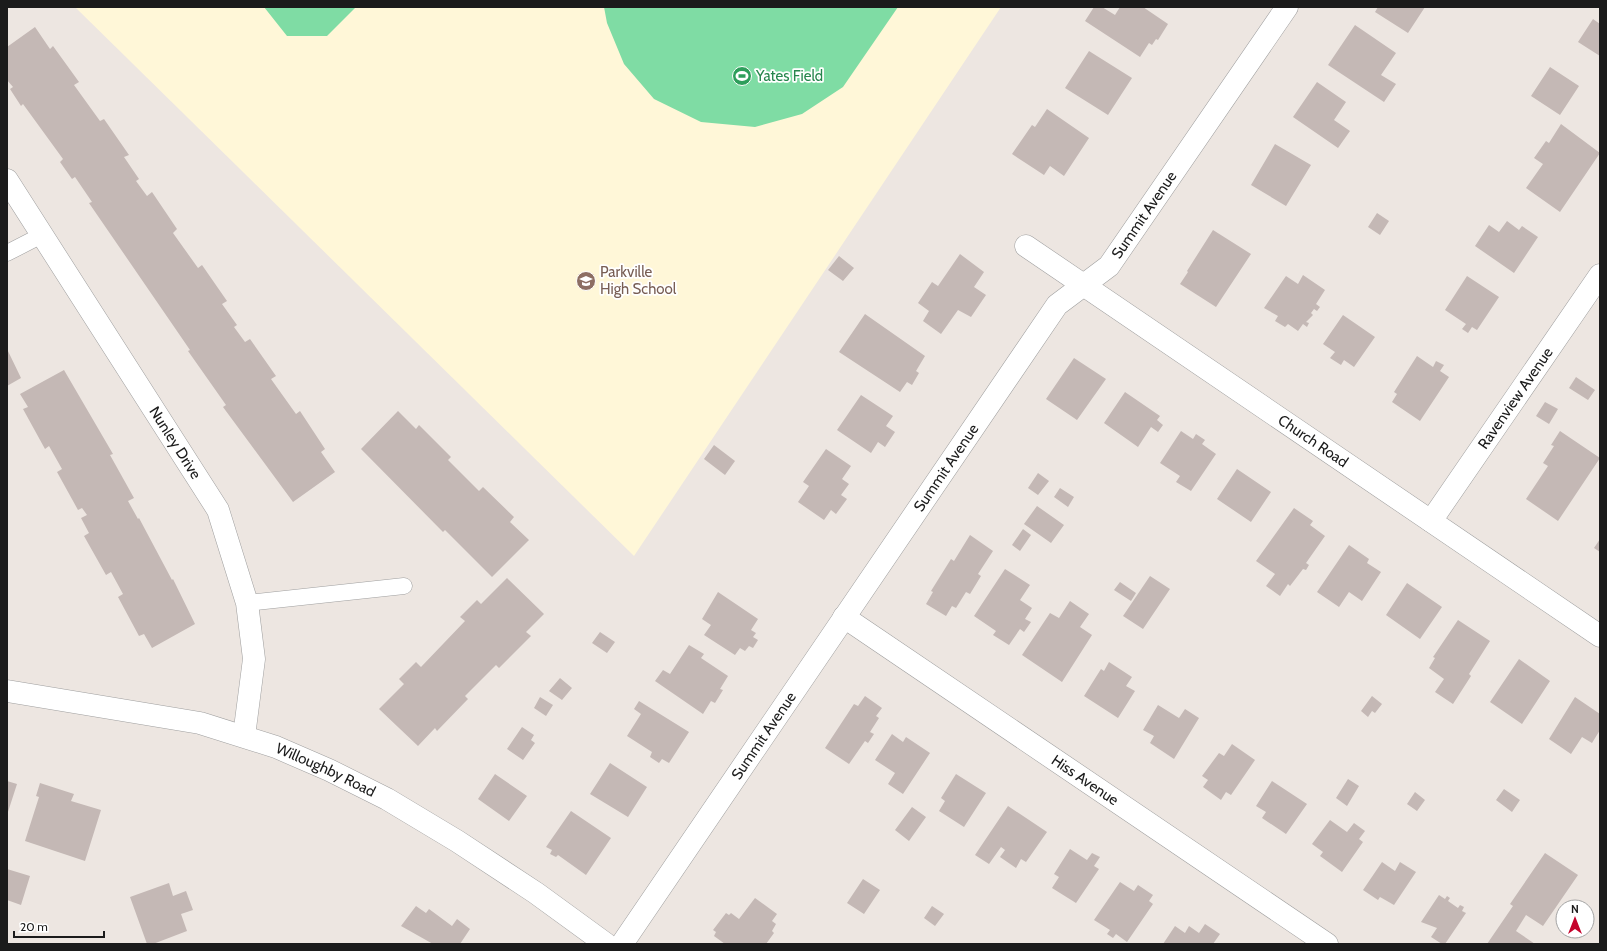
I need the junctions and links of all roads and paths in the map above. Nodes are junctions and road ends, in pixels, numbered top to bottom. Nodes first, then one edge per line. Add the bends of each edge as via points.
1 (1287, 7) edge
2 (7, 180) edge
3 (42, 235) junction
4 (1026, 246) dead end
5 (7, 254) edge
6 (1600, 275) edge
7 (1083, 285) junction
8 (1431, 521) junction
9 (404, 586) dead end
10 (247, 603) junction
11 (844, 617) junction
12 (1600, 636) edge
13 (7, 691) edge
14 (244, 736) junction
15 (606, 944) edge
16 (622, 944) edge
17 (1327, 944) edge

1 - 7 street, Summit Avenue via 1109,266
2 - 3 street, Nunley Drive
3 - 5 lane
3 - 10 street, Nunley Drive via 218,510
4 - 7 street, Church Road
6 - 8 street, Ravenview Avenue
7 - 8 street, Church Road
7 - 11 street, Summit Avenue via 1057,305
8 - 12 street, Church Road
9 - 10 lane
10 - 14 street, Nunley Drive via 254,659
11 - 16 street, Summit Avenue
11 - 17 street, Hiss Avenue
13 - 14 street, Willoughby Road via 200,723
14 - 15 street, Willoughby Road via 329,770 387,799 536,893

